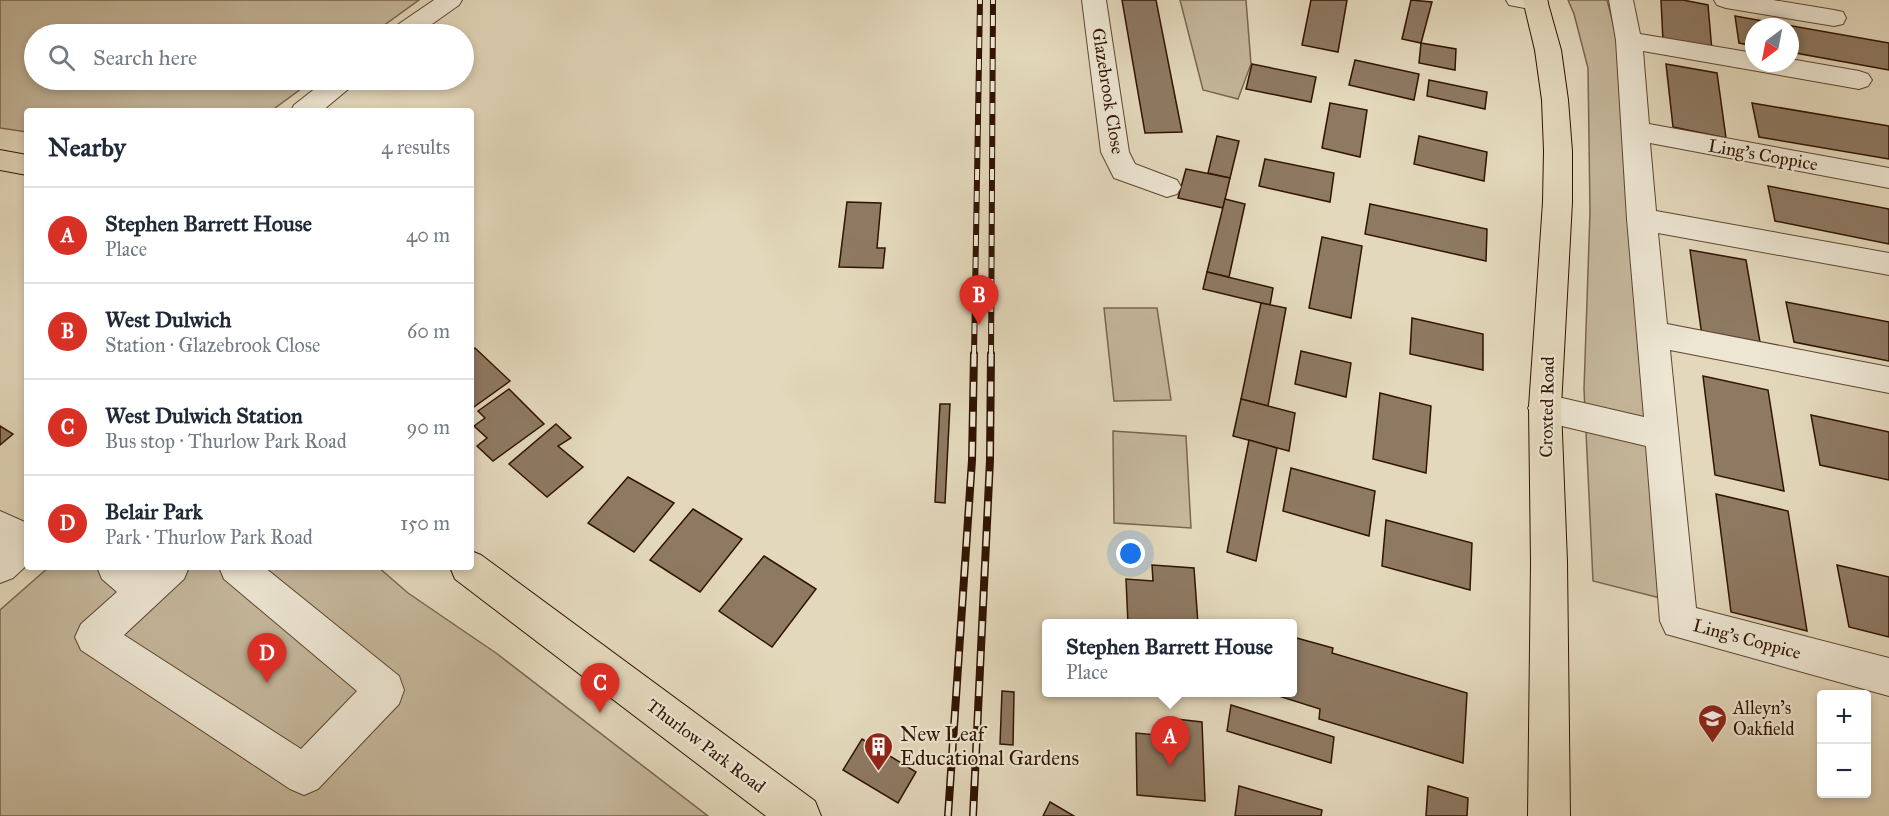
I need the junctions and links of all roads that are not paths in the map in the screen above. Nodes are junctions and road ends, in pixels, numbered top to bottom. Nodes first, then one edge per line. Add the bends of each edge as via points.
1 (450, 0) edge
2 (1094, 0) edge
3 (1621, 0) edge
4 (1726, 0) edge
5 (1529, 1) edge
6 (1834, 18) dead end
7 (416, 24) edge
8 (1629, 40) junction
9 (1745, 60) edge
10 (1799, 69) edge
11 (1859, 80) dead end
12 (330, 90) edge
13 (308, 108) edge
14 (1637, 132) junction
15 (0, 160) edge
16 (24, 164) edge
17 (1889, 178) edge
18 (1167, 187) dead end
19 (1642, 219) junction
20 (1889, 264) edge
21 (1654, 334) junction
22 (1889, 380) edge
23 (1545, 408) junction
24 (1663, 436) junction
25 (0, 527) edge
26 (24, 540) edge
27 (24, 545) edge
28 (0, 566) edge
29 (126, 570) edge
30 (241, 570) edge
31 (472, 570) edge
32 (158, 579) edge
33 (1889, 677) edge
34 (800, 816) edge
35 (1549, 816) edge

1 - 7 street
2 - 18 street, Glazebrook Close via 1114,152 1124,171
3 - 8 street, Ling's Coppice
4 - 6 street
5 - 23 main road, Croxted Road via 1552,62 1557,120 1557,203
8 - 9 street
8 - 14 street, Ling's Coppice
10 - 11 street
12 - 13 street
14 - 17 street, Ling's Coppice
14 - 19 street, Ling's Coppice
15 - 16 main road
19 - 20 street
19 - 21 street, Ling's Coppice
21 - 22 street
21 - 24 street, Ling's Coppice
23 - 24 street
23 - 35 main road, Croxted Road
24 - 33 street, Ling's Coppice via 1679,621
25 - 26 street
27 - 28 street
29 - 32 street
30 - 32 street via 385,690 304,775 94,637
31 - 34 main road, Thurlow Park Road

